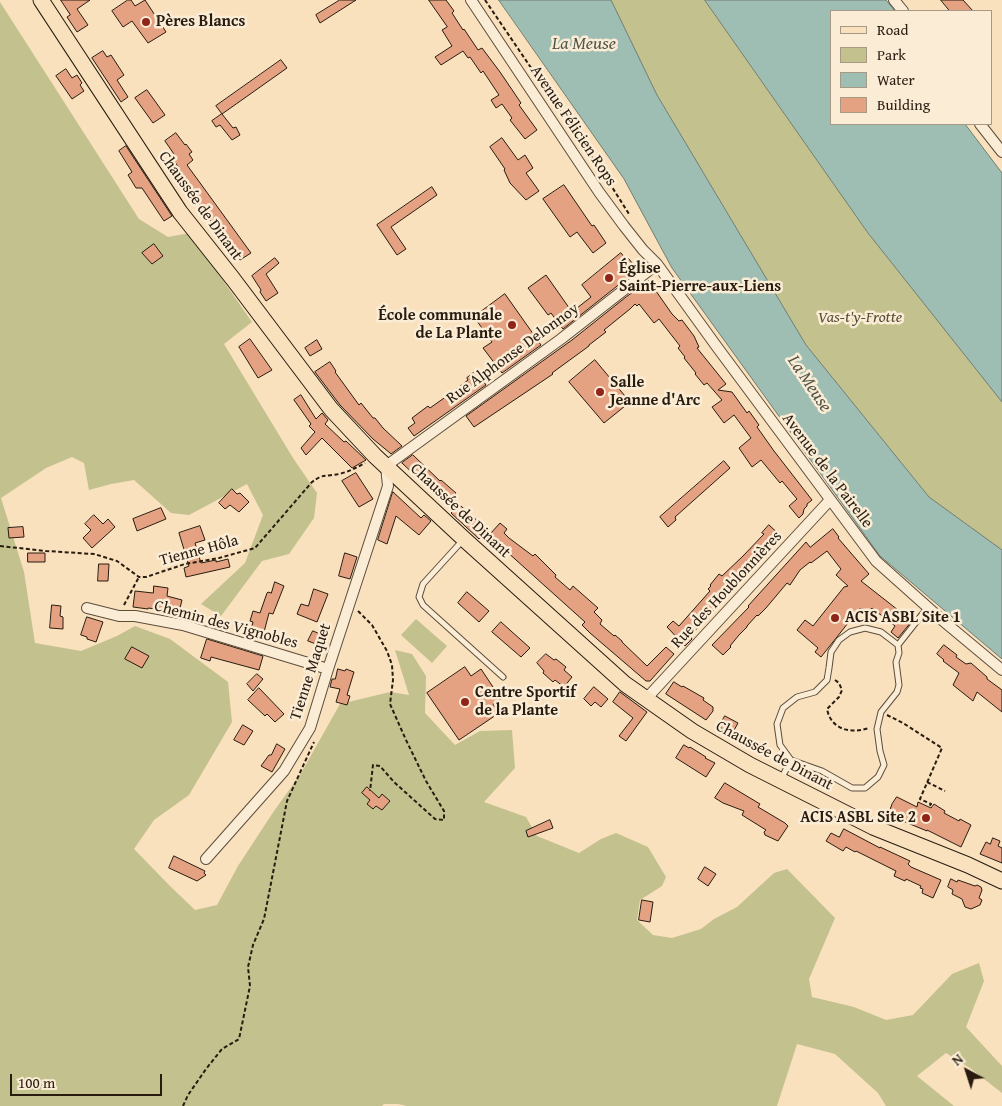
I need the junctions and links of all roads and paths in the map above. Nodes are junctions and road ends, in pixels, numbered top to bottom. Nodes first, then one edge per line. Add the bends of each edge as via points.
1 (41, 0) edge
2 (471, 0) edge
3 (485, 0) edge
4 (894, 0) edge
5 (903, 10) edge
6 (981, 125) edge
7 (1002, 152) edge
8 (632, 220) dead end
9 (657, 264) junction
10 (380, 461) junction
11 (830, 500) junction
12 (464, 539) junction
13 (0, 546) edge
14 (139, 577) junction
15 (350, 602) junction
16 (928, 607) junction
17 (87, 608) dead end
18 (119, 616) junction
19 (898, 644) junction
20 (328, 669) junction
21 (1002, 670) edge
22 (828, 676) junction
23 (503, 677) dead end
24 (646, 699) junction
25 (881, 712) junction
26 (878, 725) junction
27 (316, 738) dead end
28 (791, 760) junction
29 (780, 780) junction
30 (927, 782) junction
31 (370, 791) dead end
32 (946, 791) dead end
33 (929, 808) dead end
34 (206, 859) dead end
35 (1002, 881) edge
36 (183, 1106) edge

1 - 10 main road, Chaussée de Dinant via 180,212 331,409
2 - 9 street, Avenue Félicien Rops via 599,192
3 - 8 path
4 - 5 street
6 - 7 street
9 - 10 street, Rue Alphonse Delonnoy via 561,339 422,438
9 - 11 street, Avenue de la Pairelle
10 - 12 main road, Chaussée de Dinant
10 - 14 path, Tienne Hôla via 321,476 312,482 255,548
10 - 15 street, Tienne Maquet via 388,486
11 - 16 street, Avenue de la Pairelle via 876,561
11 - 24 street, Rue des Houblonnières
12 - 23 lane via 423,584 419,597 423,605
12 - 24 main road, Chaussée de Dinant via 625,684
13 - 14 path via 94,554 117,561
14 - 18 path
15 - 20 street, Tienne Maquet
15 - 31 path via 372,625 387,651 394,680 390,704 426,781 444,811 444,820 435,820 380,766 373,765
16 - 19 lane
16 - 21 street, Avenue de la Pairelle
17 - 18 street, Chemin des Vignobles
18 - 20 street, Chemin des Vignobles via 183,625
19 - 22 lane via 881,632 865,628 850,632 831,652
19 - 25 lane via 898,692
20 - 34 street, Tienne Maquet via 310,728 284,771
22 - 26 path via 839,683 842,690 827,709 835,725 861,731
22 - 28 lane via 814,692 797,697 783,708 777,724 780,745
24 - 29 main road, Chaussée de Dinant via 692,731
25 - 26 lane
25 - 30 path via 942,748
26 - 28 lane via 884,765 878,777 865,788 852,788 822,771
27 - 36 path via 287,801 264,919 252,945 248,967 250,986 239,1039 222,1049 188,1094
28 - 29 lane
29 - 35 main road, Chaussée de Dinant via 873,827
30 - 32 path
30 - 33 path via 920,799 931,804

